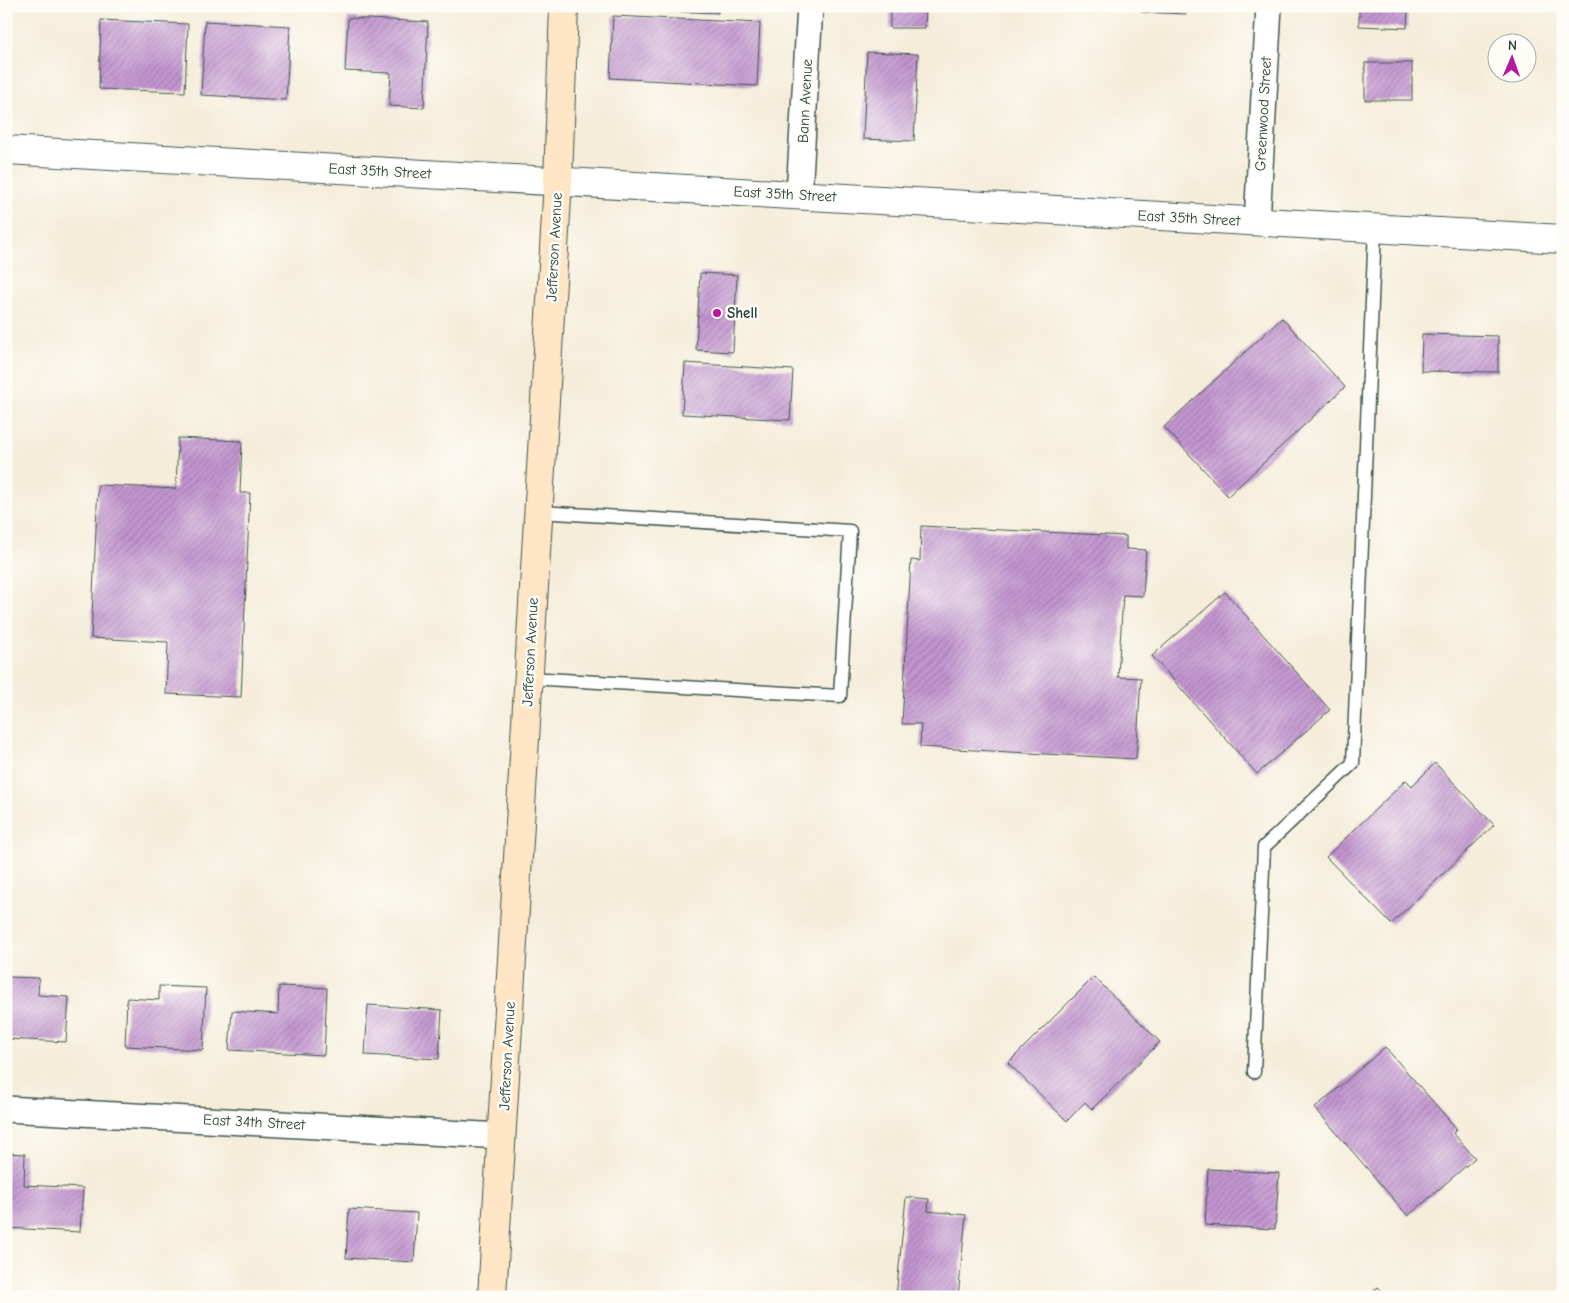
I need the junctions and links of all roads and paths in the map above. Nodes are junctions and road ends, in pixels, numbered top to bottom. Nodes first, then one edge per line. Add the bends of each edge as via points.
1 (564, 6) edge
2 (810, 6) edge
3 (1269, 6) edge
4 (6, 150) edge
5 (558, 182) junction
6 (799, 195) junction
7 (1257, 222) junction
8 (1375, 228) junction
9 (1563, 239) edge
10 (539, 512) junction
11 (529, 678) junction
12 (1254, 1072) dead end
13 (6, 1109) edge
14 (502, 1136) junction
15 (492, 1297) edge

1 - 5 main road, Jefferson Avenue
2 - 6 street, Bann Avenue
3 - 7 street, Greenwood Street
4 - 5 street, East 35th Street
5 - 6 street, East 35th Street
5 - 10 main road, Jefferson Avenue
6 - 7 street, East 35th Street
7 - 8 street, East 35th Street
8 - 9 street, East 35th Street
8 - 12 lane via 1353,763 1264,847
10 - 11 main road, Jefferson Avenue
10 - 11 lane via 850,531 848,570 840,696
11 - 14 main road, Jefferson Avenue
13 - 14 street, East 34th Street
14 - 15 main road, Jefferson Avenue

